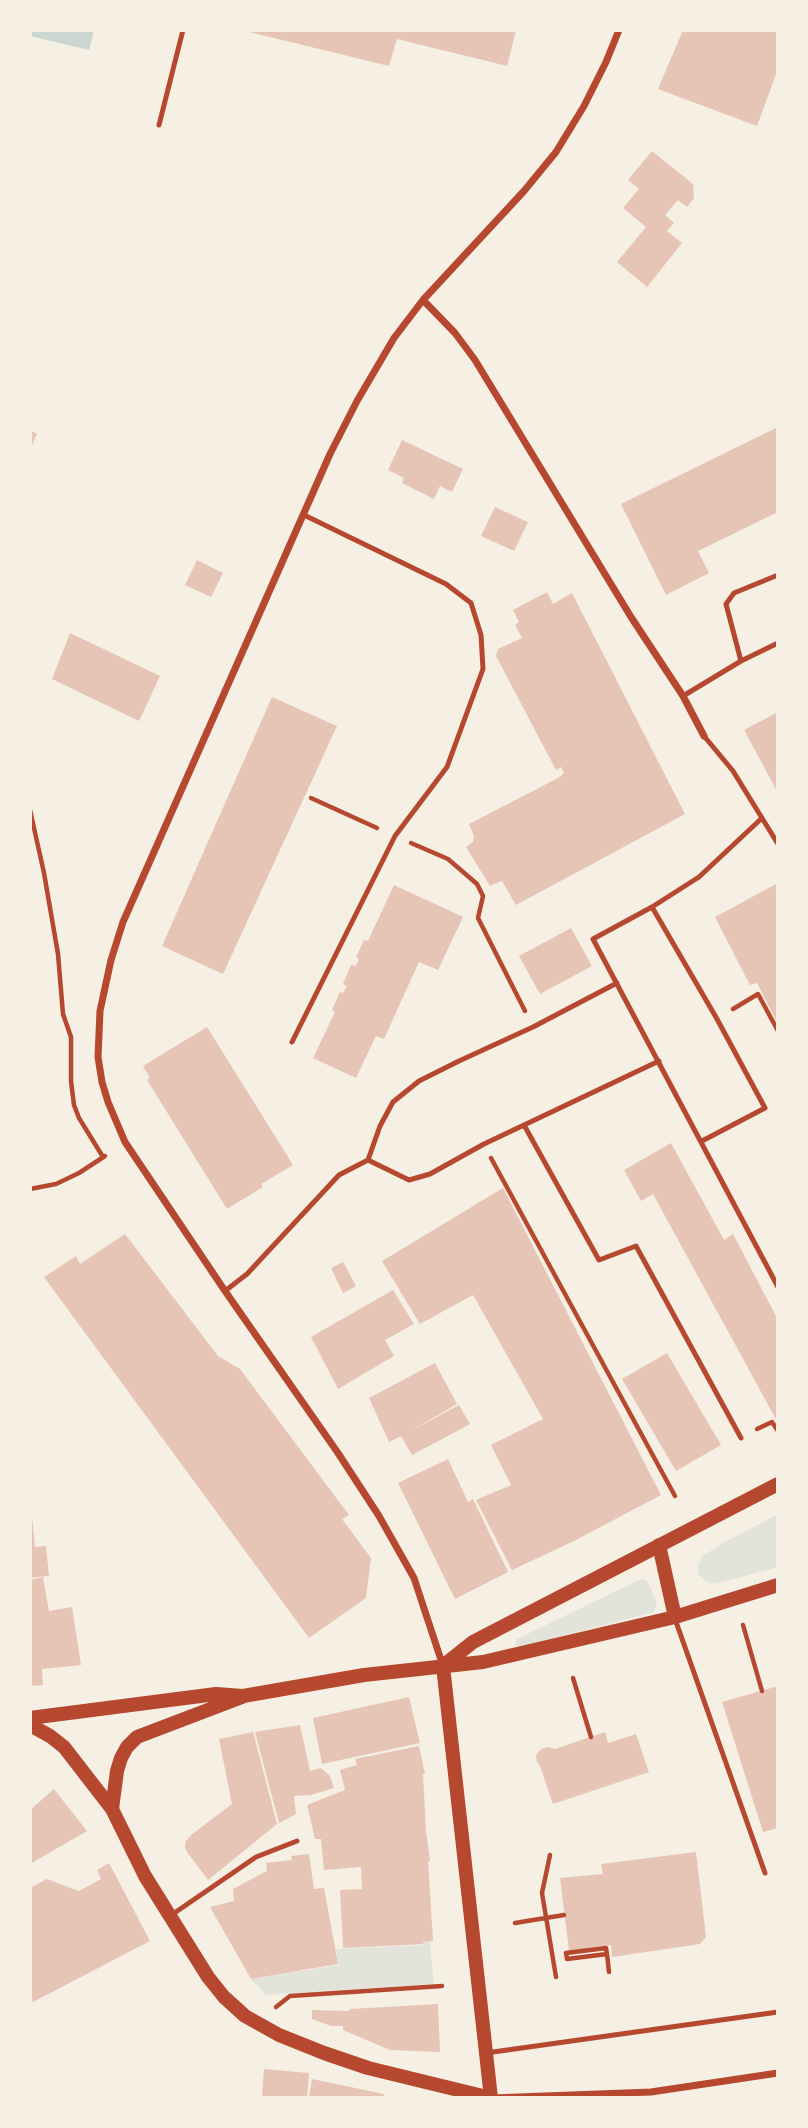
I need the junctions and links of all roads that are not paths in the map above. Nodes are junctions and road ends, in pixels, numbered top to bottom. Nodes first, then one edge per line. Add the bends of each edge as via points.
1 (183, 30) edge
2 (619, 30) edge
3 (159, 125) dead end
4 (423, 300) junction
5 (304, 515) junction
6 (778, 575) edge
7 (778, 643) edge
8 (741, 661) junction
9 (683, 696) junction
10 (704, 736) joint
11 (762, 818) junction
12 (778, 844) edge
13 (652, 907) junction
14 (617, 983) junction
15 (292, 1042) dead end
16 (659, 1061) junction
17 (524, 1125) junction
18 (702, 1141) junction
19 (368, 1160) junction
20 (778, 1287) edge
21 (225, 1291) junction
22 (741, 1438) dead end
23 (778, 1484) edge
24 (659, 1545) junction
25 (778, 1585) edge
26 (675, 1618) junction
27 (443, 1666) junction
28 (243, 1696) junction
29 (30, 1718) edge
30 (30, 1725) edge
31 (112, 1809) junction
32 (297, 1841) dead end
33 (765, 1873) dead end
34 (170, 1916) junction
35 (778, 2012) edge
36 (486, 2053) junction
37 (778, 2073) edge
38 (491, 2098) edge

1 - 3 lane
2 - 4 street via 556,152
4 - 5 street via 368,379
4 - 9 street via 475,360
5 - 15 lane via 446,584 471,603 481,635 483,669 447,767 394,836
5 - 21 street via 123,922 100,1011 98,1057 108,1102 125,1142
6 - 8 lane via 734,593 726,604
7 - 8 lane
8 - 9 lane
9 - 10 street
10 - 11 lane
11 - 12 lane
11 - 13 lane via 698,877
13 - 14 lane via 593,939
13 - 18 lane via 765,1108
14 - 16 lane
14 - 19 lane via 419,1081 393,1102
16 - 17 lane
16 - 18 lane
17 - 19 lane via 430,1174 409,1180
17 - 22 lane via 599,1260 636,1246
18 - 20 lane
19 - 21 lane via 339,1175
21 - 27 street via 398,1547 414,1578
23 - 24 main road
24 - 26 main road
24 - 27 main road via 474,1642
25 - 26 main road
26 - 27 main road via 483,1662
26 - 33 lane
27 - 28 main road
27 - 36 main road
28 - 29 main road via 216,1694
28 - 31 main road via 137,1737 121,1758
30 - 31 main road via 64,1747
31 - 34 main road
32 - 34 lane via 256,1857
34 - 38 main road via 208,1977 245,2016 368,2068
35 - 36 lane
36 - 38 main road
37 - 38 street via 651,2092

